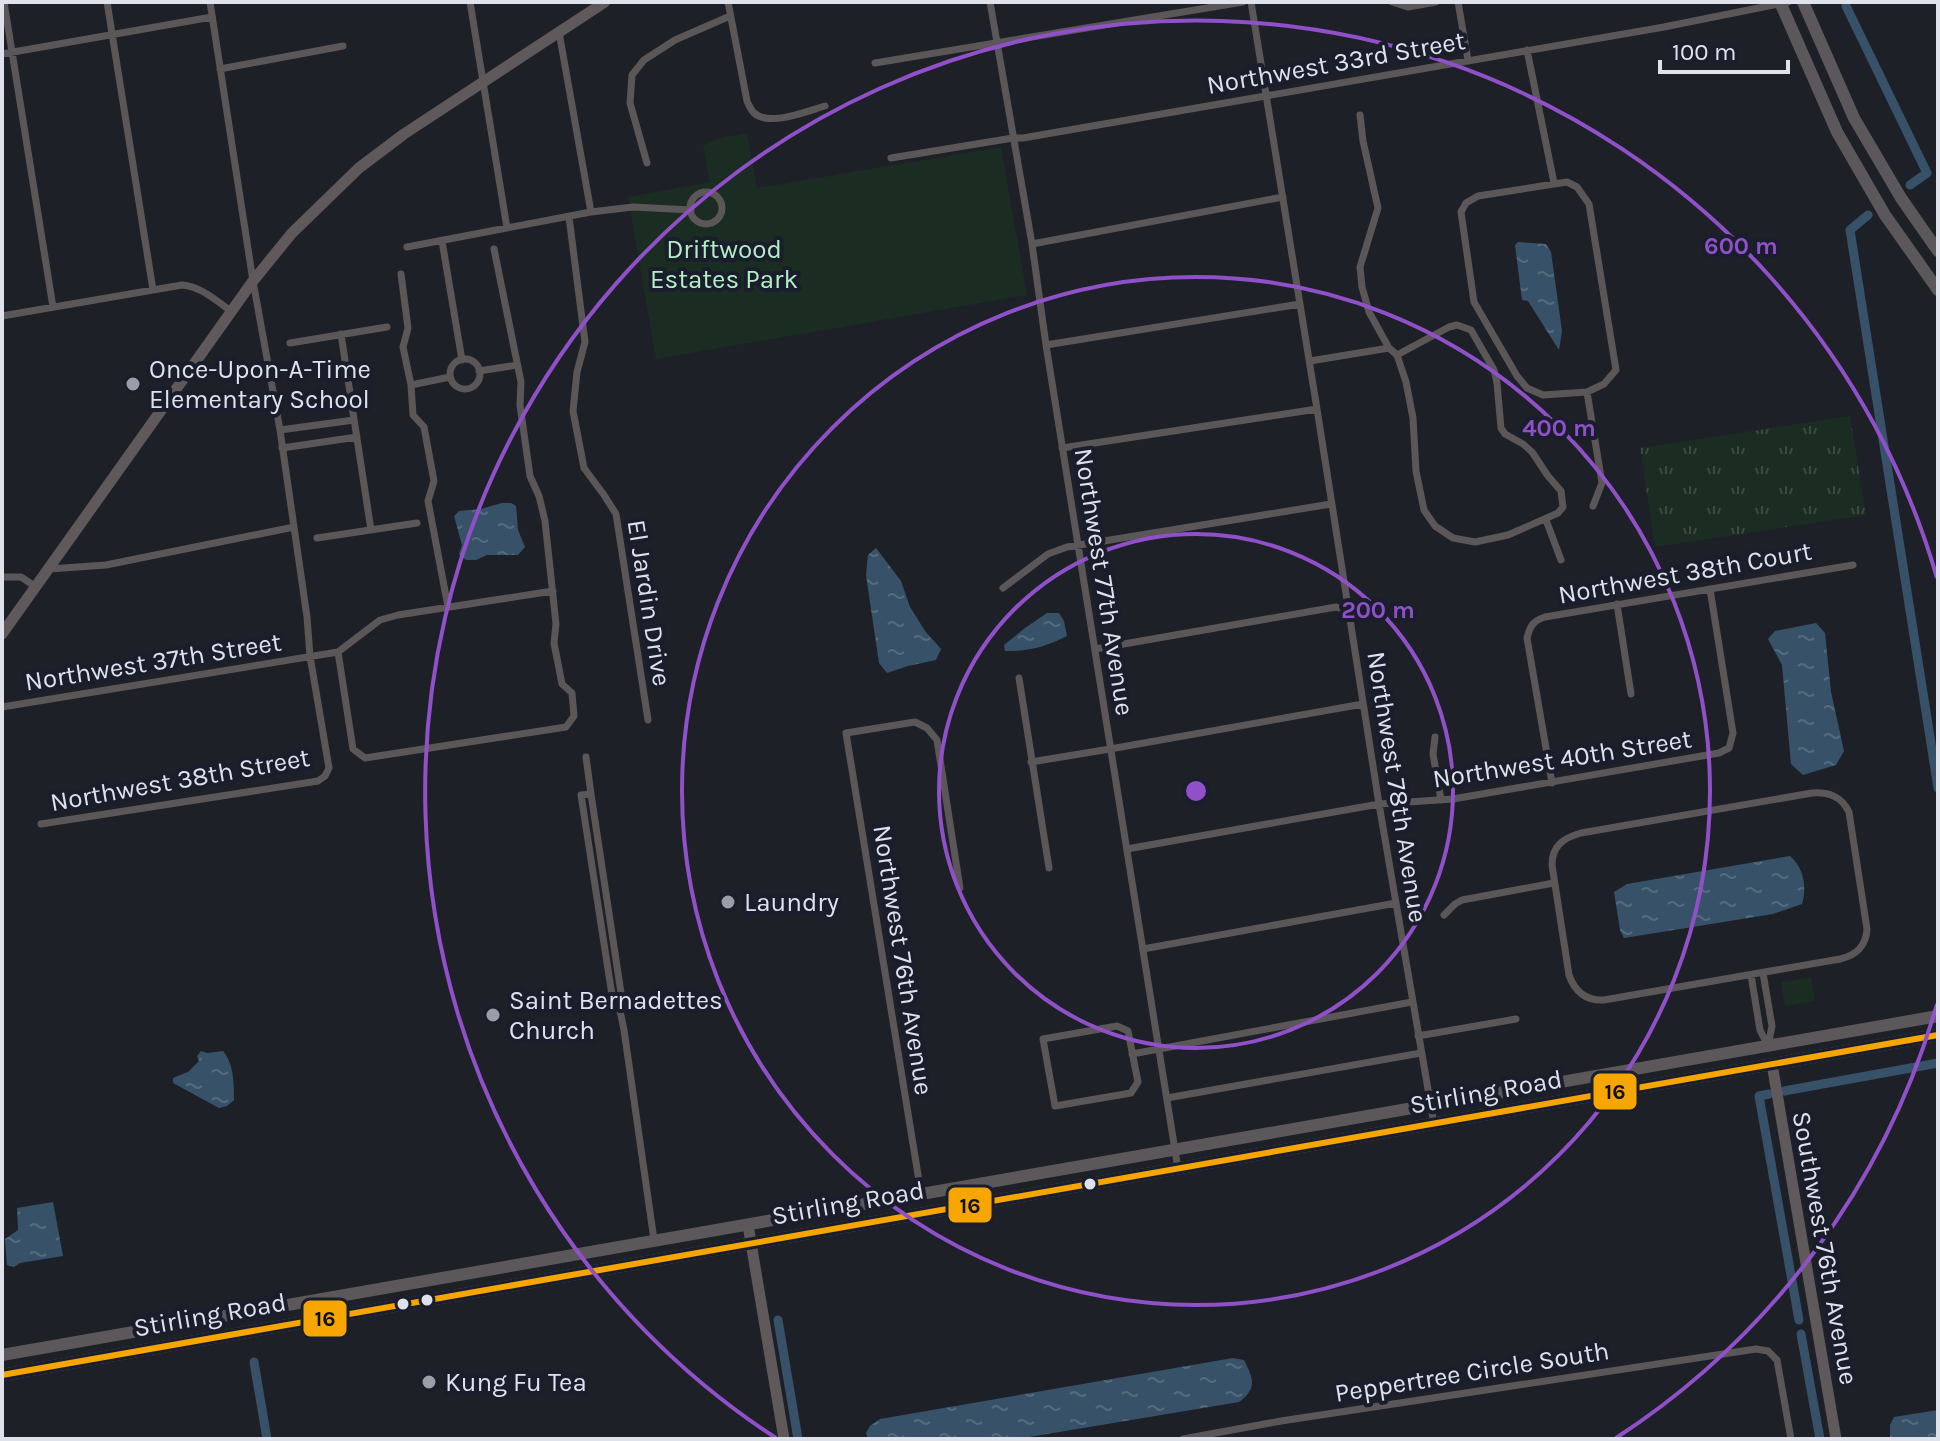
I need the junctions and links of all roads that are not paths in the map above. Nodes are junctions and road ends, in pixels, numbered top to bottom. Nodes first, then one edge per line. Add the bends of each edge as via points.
1 (4, 2) edge
2 (107, 2) edge
3 (210, 2) edge
4 (470, 2) edge
5 (605, 2) edge
6 (728, 2) edge
7 (990, 2) edge
8 (1243, 2) edge
9 (1251, 2) edge
10 (1392, 2) edge
11 (1436, 2) edge
12 (1458, 2) edge
13 (1803, 2) edge
14 (1783, 3) edge
15 (730, 16) junction
16 (212, 17) junction
17 (559, 32) junction
18 (113, 35) junction
19 (997, 42) junction
20 (343, 46) dead end
21 (1527, 50) junction
22 (12, 52) junction
23 (2, 54) edge
24 (1468, 60) junction
25 (875, 63) dead end
26 (220, 69) junction
27 (483, 83) junction
28 (1266, 96) junction
29 (825, 106) dead end
30 (1360, 115) dead end
31 (1013, 138) junction
32 (891, 158) dead end
33 (647, 163) dead end
34 (1554, 183) junction
35 (1283, 197) junction
36 (691, 210) junction
37 (591, 212) junction
38 (569, 217) junction
39 (507, 228) junction
40 (442, 241) junction
41 (1032, 244) junction
42 (407, 247) dead end
43 (494, 249) dead end
44 (1938, 251) edge
45 (401, 274) dead end
46 (253, 281) junction
47 (153, 290) junction
48 (1938, 290) edge
49 (1300, 304) junction
50 (53, 307) junction
51 (231, 311) junction
52 (2, 316) edge
53 (387, 327) dead end
54 (341, 334) junction
55 (290, 343) dead end
56 (1046, 345) junction
57 (1389, 348) junction
58 (1397, 355) junction
59 (462, 360) junction
60 (1310, 361) junction
61 (517, 365) junction
62 (479, 371) junction
63 (450, 377) junction
64 (411, 385) junction
65 (1587, 392) junction
66 (1317, 409) junction
67 (354, 420) junction
68 (280, 430) junction
69 (357, 437) junction
70 (282, 448) junction
71 (1062, 448) junction
72 (1331, 504) junction
73 (1593, 506) dead end
74 (1546, 520) junction
75 (417, 523) dead end
76 (294, 527) junction
77 (371, 530) junction
78 (317, 538) dead end
79 (1079, 545) junction
80 (1561, 560) dead end
81 (1853, 565) dead end
82 (49, 569) junction
83 (2, 577) edge
84 (36, 587) junction
85 (1003, 588) dead end
86 (1710, 589) junction
87 (553, 591) junction
88 (1617, 604) junction
89 (448, 607) junction
90 (1348, 611) junction
91 (2, 634) edge
92 (1095, 649) junction
93 (338, 652) junction
94 (310, 656) junction
95 (1019, 678) dead end
96 (1631, 694) dead end
97 (1363, 704) junction
98 (2, 707) edge
99 (648, 720) dead end
100 (1435, 737) dead end
101 (1110, 749) junction
102 (586, 757) dead end
103 (1031, 762) junction
104 (1552, 783) junction
105 (1441, 800) junction
106 (1379, 804) junction
107 (41, 824) dead end
108 (1127, 849) junction
109 (1049, 868) dead end
110 (1554, 883) junction
111 (960, 888) dead end
112 (1396, 903) junction
113 (1444, 915) dead end
114 (1143, 949) junction
115 (1763, 973) junction
116 (1751, 975) junction
117 (1412, 1002) junction
118 (1938, 1016) edge
119 (1516, 1019) dead end
120 (1938, 1026) edge
121 (1418, 1036) junction
122 (1932, 1036) edge
123 (1768, 1046) junction
124 (1159, 1048) junction
125 (1421, 1053) junction
126 (1132, 1054) junction
127 (1772, 1064) junction
128 (1748, 1068) junction
129 (1167, 1098) junction
130 (1431, 1105) junction
131 (1434, 1124) junction
132 (1175, 1149) junction
133 (1178, 1169) junction
134 (921, 1193) junction
135 (748, 1225) junction
136 (654, 1240) junction
137 (752, 1242) junction
138 (550, 1259) junction
139 (552, 1277) junction
140 (2, 1355) edge
141 (2, 1375) edge
142 (783, 1439) edge
143 (1183, 1439) edge
144 (1791, 1439) edge
145 (1836, 1439) edge

1 - 22 street
2 - 18 street
3 - 16 street
4 - 27 street
5 - 17 main road
6 - 15 street
7 - 19 street, Northwest 77th Avenue
8 - 19 street
9 - 28 street, Northwest 78th Avenue
10 - 11 street via 1408,7
12 - 24 street
13 - 44 main road via 1854,118
14 - 21 street, Northwest 33rd Street
14 - 48 main road via 1837,132 1885,215
15 - 29 street via 753,112 767,119
15 - 33 street via 675,40 644,60 632,75 630,103
16 - 18 street
16 - 26 street
17 - 27 main road
17 - 37 street
18 - 22 street
18 - 47 street
19 - 25 street
19 - 31 street, Northwest 77th Avenue
20 - 26 street
21 - 24 street, Northwest 33rd Street
21 - 34 street
22 - 23 street
22 - 50 street
24 - 28 street, Northwest 33rd Street
26 - 46 street
27 - 39 street
27 - 46 main road via 359,168 292,233
28 - 31 street, Northwest 33rd Street
28 - 35 street, Northwest 78th Avenue
30 - 57 street via 1378,208 1360,267 1362,287
31 - 32 street, Northwest 33rd Street
31 - 41 street, Northwest 77th Avenue
34 - 65 street via 1577,187 1589,204 1616,370
34 - 65 street via 1478,196 1466,203 1461,212 1474,302 1527,388 1543,395
35 - 41 street
35 - 49 street, Northwest 78th Avenue
36 - 36 street via 706,224 721,215 722,206 711,193 702,193 694,197
36 - 37 street via 633,207
37 - 38 street
38 - 39 street
38 - 99 street, El Jardin Drive via 585,342 573,411 584,468 616,514
39 - 40 street
40 - 42 street
40 - 59 street
41 - 56 street, Northwest 77th Avenue
43 - 61 street
45 - 64 street via 408,328 403,347
46 - 51 main road
46 - 68 street
47 - 50 street
47 - 51 street via 194,286
49 - 56 street
49 - 60 street, Northwest 78th Avenue
50 - 52 street
51 - 82 main road
53 - 54 street
54 - 55 street
54 - 67 street
56 - 71 street, Northwest 77th Avenue
57 - 58 street
57 - 60 street
58 - 74 street via 1413,418 1419,493 1435,526 1453,538 1475,542
58 - 74 street via 1449,327 1471,330 1494,370 1501,428 1532,452 1561,491 1563,507
59 - 62 street via 473,362
59 - 63 street via 452,366
60 - 66 street, Northwest 78th Avenue
61 - 62 street
61 - 87 street via 530,476 545,521
62 - 63 street via 477,382 468,388 457,386
63 - 64 street
64 - 89 street via 413,415 424,427 434,481 428,501
65 - 73 street via 1602,483
66 - 71 street
66 - 72 street, Northwest 78th Avenue
67 - 68 street
67 - 69 street
68 - 70 street
69 - 70 street
69 - 77 street
70 - 76 street
71 - 79 street, Northwest 77th Avenue
72 - 79 street
72 - 90 street, Northwest 78th Avenue
74 - 80 street
75 - 77 street
76 - 82 street via 106,565
76 - 94 street
77 - 78 street
79 - 85 street via 1048,554
79 - 92 street, Northwest 77th Avenue
81 - 86 street, Northwest 38th Court
82 - 84 main road
83 - 84 street via 21,577
84 - 91 main road
86 - 88 street, Northwest 38th Court
86 - 104 street, Northwest 40th Street via 1733,733 1729,748
87 - 89 street
87 - 93 street via 554,643 562,684 572,693 574,716 566,727 365,758 353,749
88 - 96 street
88 - 104 street, Northwest 38th Court via 1545,617 1529,629
89 - 93 street via 380,620
90 - 92 street via 1336,607
90 - 97 street, Northwest 78th Avenue
92 - 101 street, Northwest 77th Avenue
93 - 94 street, Northwest 37th Street
94 - 98 street, Northwest 37th Street
94 - 107 street, Northwest 38th Street via 329,768 318,781
95 - 103 street
97 - 101 street
97 - 106 street, Northwest 78th Avenue
100 - 105 street
101 - 103 street
101 - 108 street, Northwest 77th Avenue
102 - 136 street via 591,794 581,795 609,981 624,1030
103 - 109 street
104 - 105 street, Northwest 40th Street
105 - 106 street, Northwest 40th Street
106 - 108 street, Northwest 40th Street
106 - 112 street, Northwest 78th Avenue
108 - 114 street, Northwest 77th Avenue
110 - 113 street via 1465,899
110 - 115 street via 1552,859 1558,845 1581,833 1802,795 1837,797 1849,812 1866,939 1846,958
110 - 116 street via 1569,975 1581,994 1593,1000
111 - 134 street, Northwest 76th Avenue via 937,740 915,722 846,733
112 - 114 street
112 - 117 street, Northwest 78th Avenue
114 - 124 street, Northwest 77th Avenue
115 - 116 street
115 - 123 street via 1772,1026
116 - 123 street via 1760,1030
117 - 121 street, Northwest 78th Avenue
117 - 124 street
118 - 123 main road, Stirling Road
119 - 121 street
120 - 122 main road
121 - 125 street, Northwest 78th Avenue
122 - 127 main road, Stirling Road
123 - 128 main road
123 - 130 main road, Stirling Road
124 - 126 street
124 - 129 street, Northwest 77th Avenue
125 - 129 street
125 - 130 street, Northwest 78th Avenue
126 - 126 street via 1138,1082 1131,1093 1055,1106 1043,1039 1117,1026 1128,1031
127 - 128 main road, Stirling Road
127 - 145 main road, Southwest 76th Avenue
128 - 131 main road, Stirling Road
129 - 132 street, Northwest 77th Avenue
130 - 131 street, Northwest 78th Avenue
130 - 132 main road, Stirling Road
131 - 133 main road, Stirling Road
132 - 133 street, Northwest 77th Avenue
132 - 134 main road, Stirling Road
133 - 137 main road, Stirling Road
134 - 135 main road, Stirling Road
135 - 136 main road, Stirling Road
135 - 137 main road
136 - 138 main road, Stirling Road
137 - 139 main road, Stirling Road
137 - 142 main road
138 - 139 main road
138 - 140 main road, Stirling Road
139 - 141 main road, Stirling Road
143 - 144 street, Peppertree Circle South via 1756,1349 1777,1360

